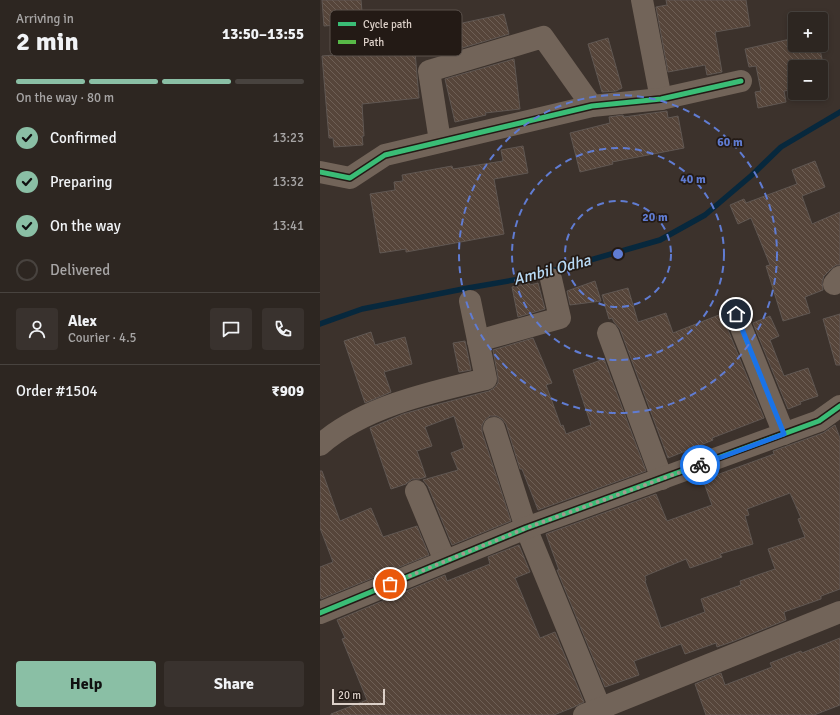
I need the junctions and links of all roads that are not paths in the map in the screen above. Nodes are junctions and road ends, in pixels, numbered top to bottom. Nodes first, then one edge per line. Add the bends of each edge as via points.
1 (642, 0) edge
2 (741, 80) dead end
3 (661, 99) junction
4 (592, 106) junction
5 (440, 141) junction
6 (320, 172) edge
7 (551, 279) dead end
8 (470, 301) dead end
9 (736, 314) dead end
10 (608, 333) dead end
11 (478, 341) junction
12 (837, 413) edge
13 (494, 428) dead end
14 (784, 434) junction
15 (320, 446) edge
16 (662, 479) junction
17 (416, 491) dead end
18 (526, 528) junction
19 (445, 561) junction
20 (840, 612) edge
21 (320, 613) edge
22 (596, 713) edge

1 - 3 street
2 - 3 street
3 - 4 street
4 - 5 street
4 - 5 street via 543,37 429,71
5 - 6 street via 385,155 350,178
7 - 11 street via 560,318
8 - 11 street
9 - 14 street
10 - 16 street
11 - 15 street via 486,379 401,402 354,421
12 - 14 street
13 - 18 street
14 - 16 street
16 - 18 street
17 - 19 street
18 - 19 street
18 - 22 street
19 - 21 street
20 - 22 street

